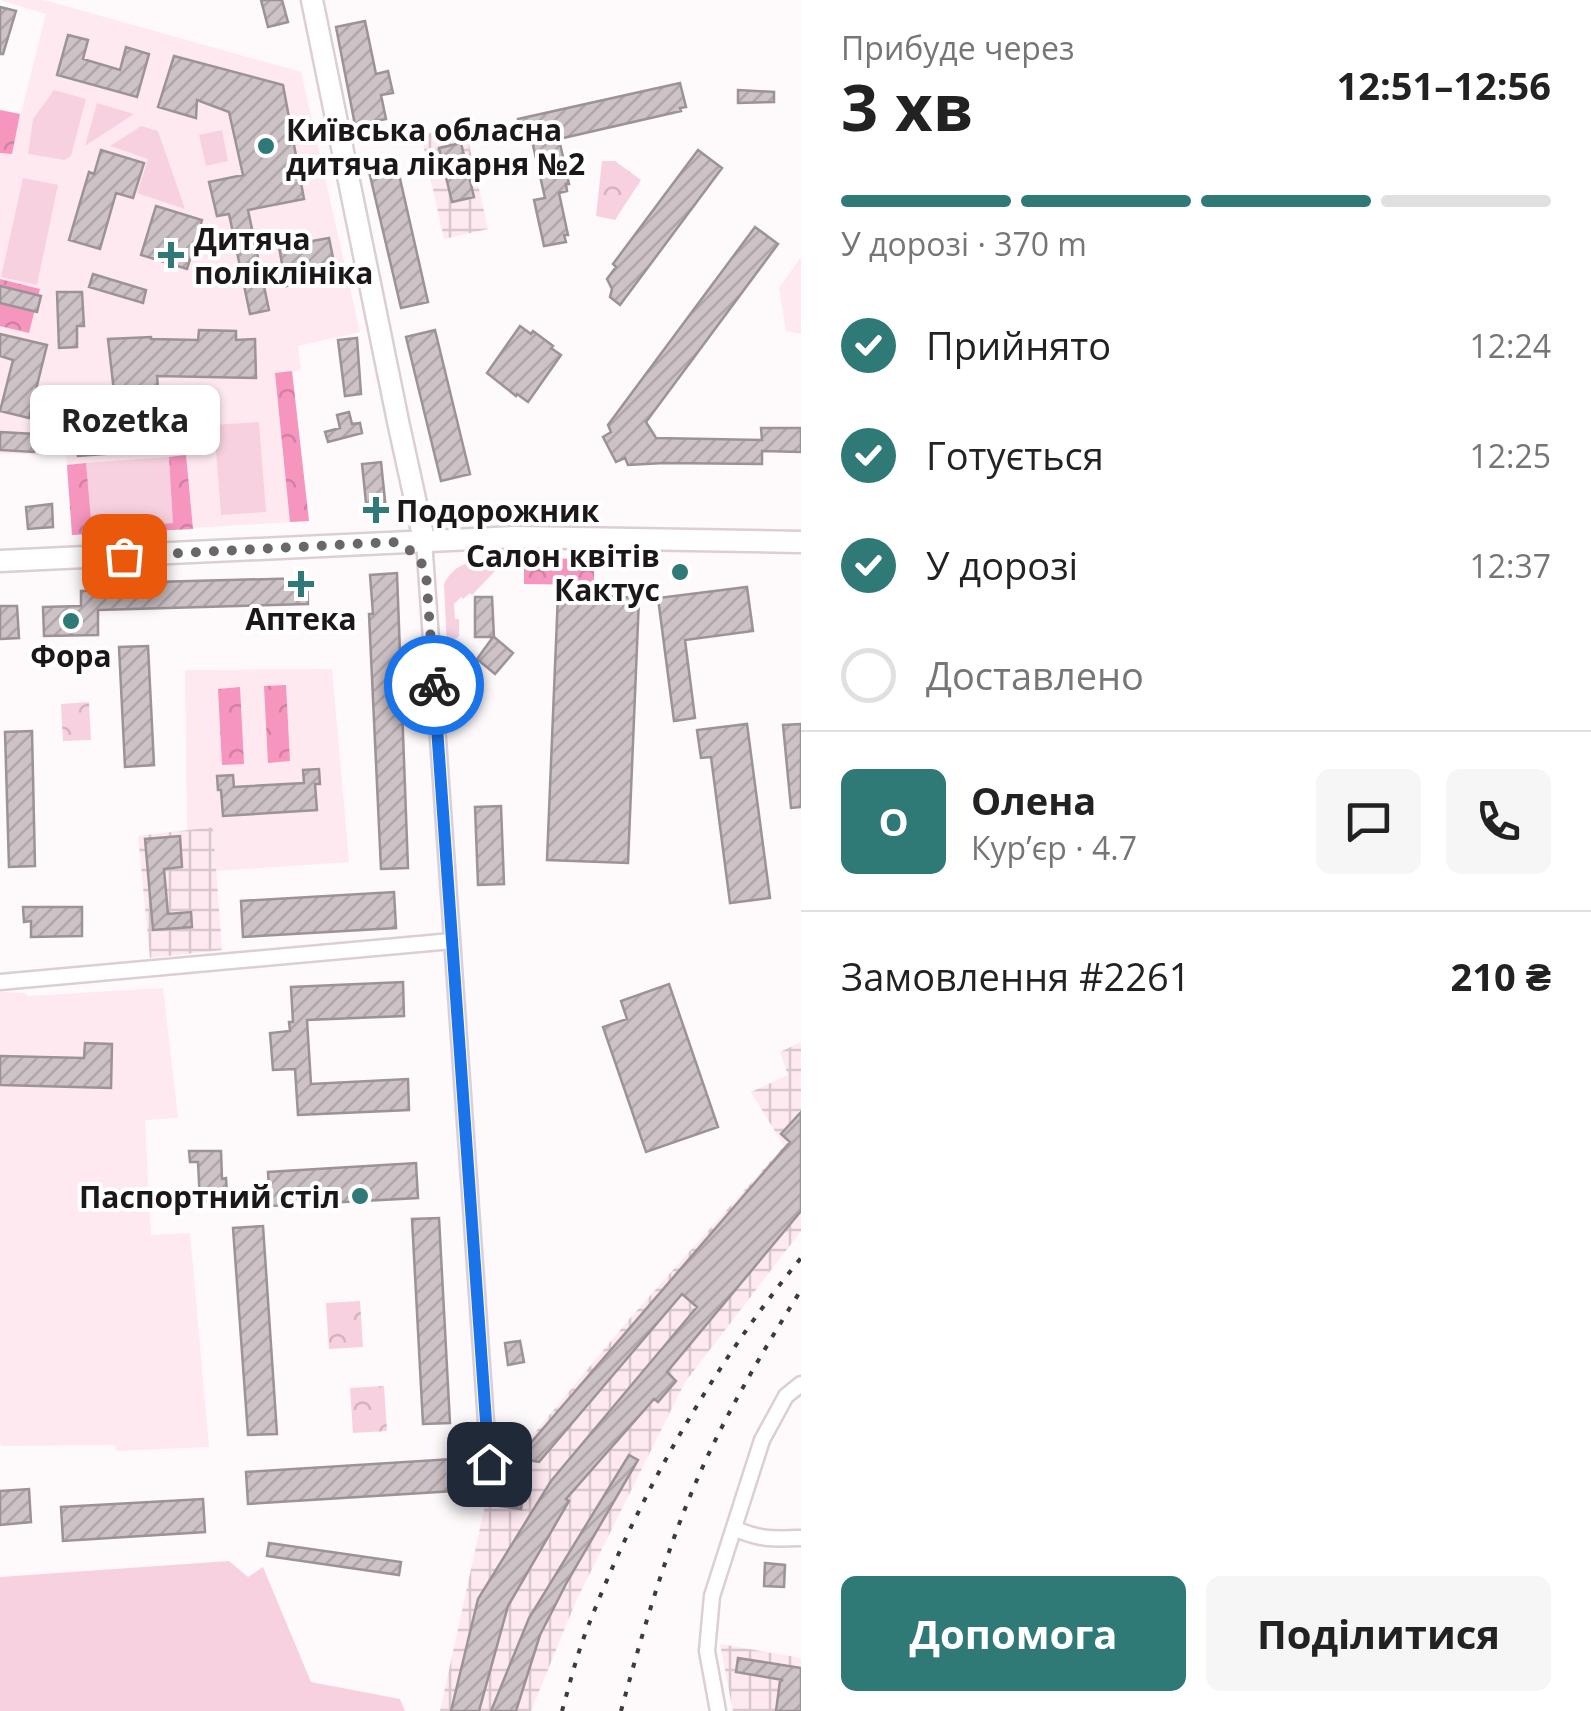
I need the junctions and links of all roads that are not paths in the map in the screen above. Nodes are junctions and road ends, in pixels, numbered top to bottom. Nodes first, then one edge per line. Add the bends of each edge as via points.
1 (312, 0) edge
2 (416, 506) junction
3 (452, 539) junction
4 (424, 540) junction
5 (393, 542) junction
6 (801, 542) edge
7 (0, 561) edge
8 (426, 573) junction
9 (452, 942) junction
10 (0, 982) edge
11 (801, 1384) edge
12 (489, 1464) dead end
13 (734, 1528) junction
14 (801, 1538) edge
15 (718, 1711) edge

1 - 2 main road
2 - 3 main road
2 - 4 main road
2 - 5 main road via 412,522
3 - 4 main road
3 - 6 main road
3 - 8 street
4 - 5 main road
4 - 8 street
5 - 7 main road
5 - 8 street via 419,557
8 - 9 street
9 - 10 street
9 - 12 street
11 - 13 street via 786,1396 762,1440
13 - 14 street via 752,1537
13 - 15 street via 712,1596 707,1651

